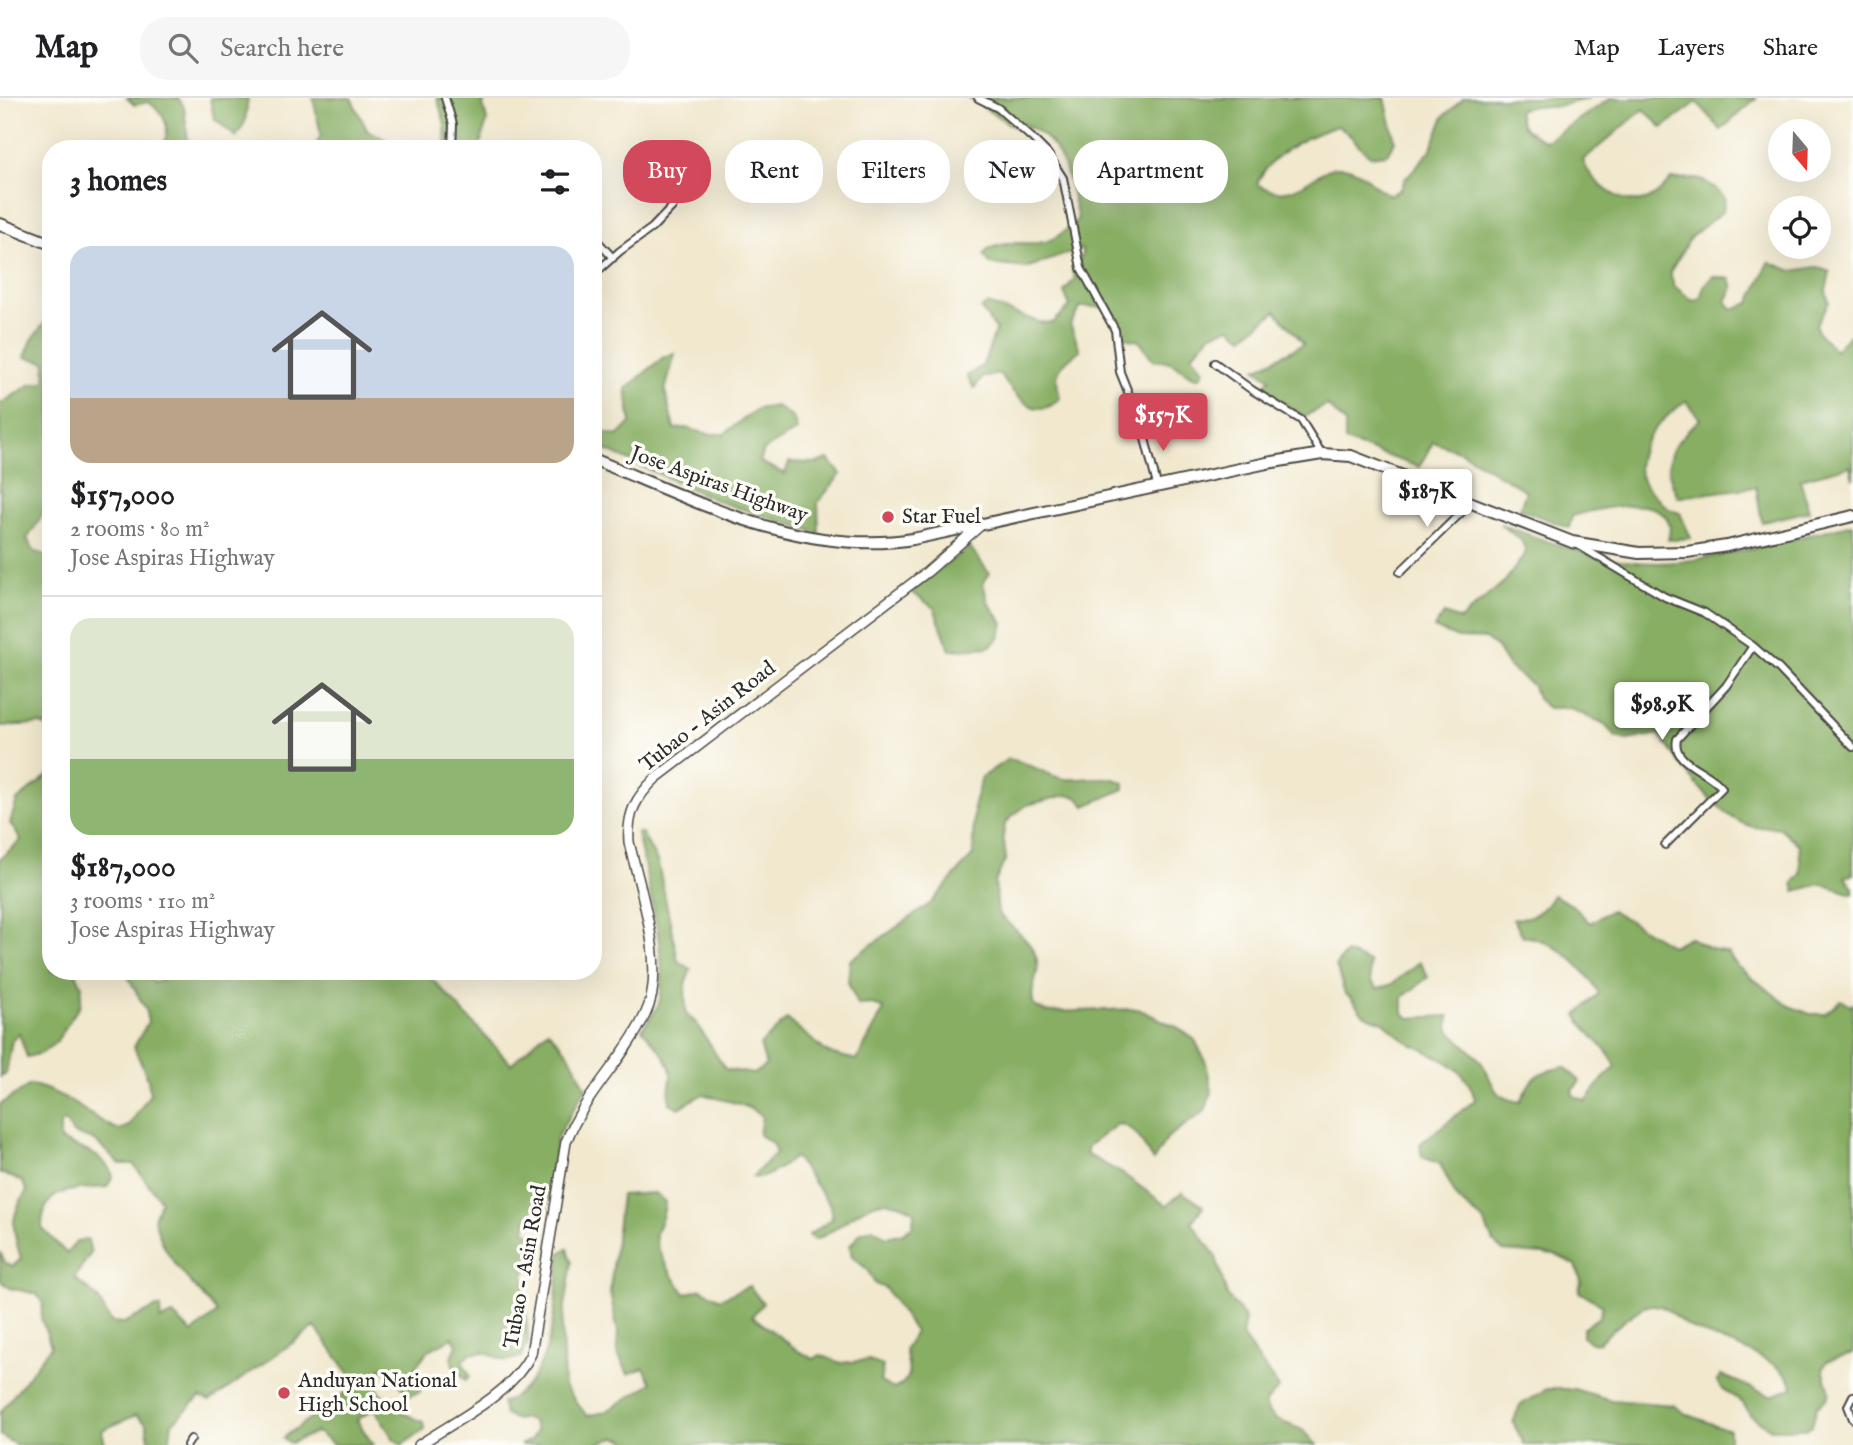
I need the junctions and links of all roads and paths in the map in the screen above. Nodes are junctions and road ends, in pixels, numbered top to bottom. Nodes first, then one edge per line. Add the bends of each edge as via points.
1 (444, 98) edge
2 (978, 98) edge
3 (452, 140) edge
4 (673, 206) dead end
5 (2, 227) edge
6 (42, 241) edge
7 (602, 246) edge
8 (613, 258) junction
9 (602, 267) edge
10 (1215, 363) dead end
11 (1322, 454) junction
12 (602, 463) edge
13 (1157, 485) junction
14 (1472, 502) junction
15 (1853, 516) edge
16 (983, 523) junction
17 (1572, 542) junction
18 (1400, 572) dead end
19 (1752, 646) junction
20 (1853, 747) edge
21 (1665, 845) dead end
22 (1853, 1396) edge
23 (1853, 1419) edge
24 (419, 1445) edge

1 - 3 street via 453,124
2 - 13 street via 998,108 1032,138 1063,178 1081,268 1115,330 1123,381 1142,427
4 - 8 street
5 - 6 main road
7 - 8 street
8 - 9 street
10 - 11 street via 1301,420
11 - 13 main road, Jose Aspiras Highway
11 - 14 main road, Jose Aspiras Highway via 1351,456
12 - 16 main road, Jose Aspiras Highway via 698,502 818,539 895,541
13 - 16 main road, Jose Aspiras Highway
14 - 17 main road, Jose Aspiras Highway
14 - 18 street
15 - 17 main road, Jose Aspiras Highway via 1687,552 1639,553
16 - 24 main road, Tubao - Asin Road via 927,572 656,778 635,800 629,842 653,963 653,991 645,1015 577,1114 566,1142 531,1354 499,1390
17 - 19 street via 1665,597 1705,613
19 - 20 street
19 - 21 street via 1727,686 1677,739 1683,758 1722,788
22 - 23 street via 1848,1406

